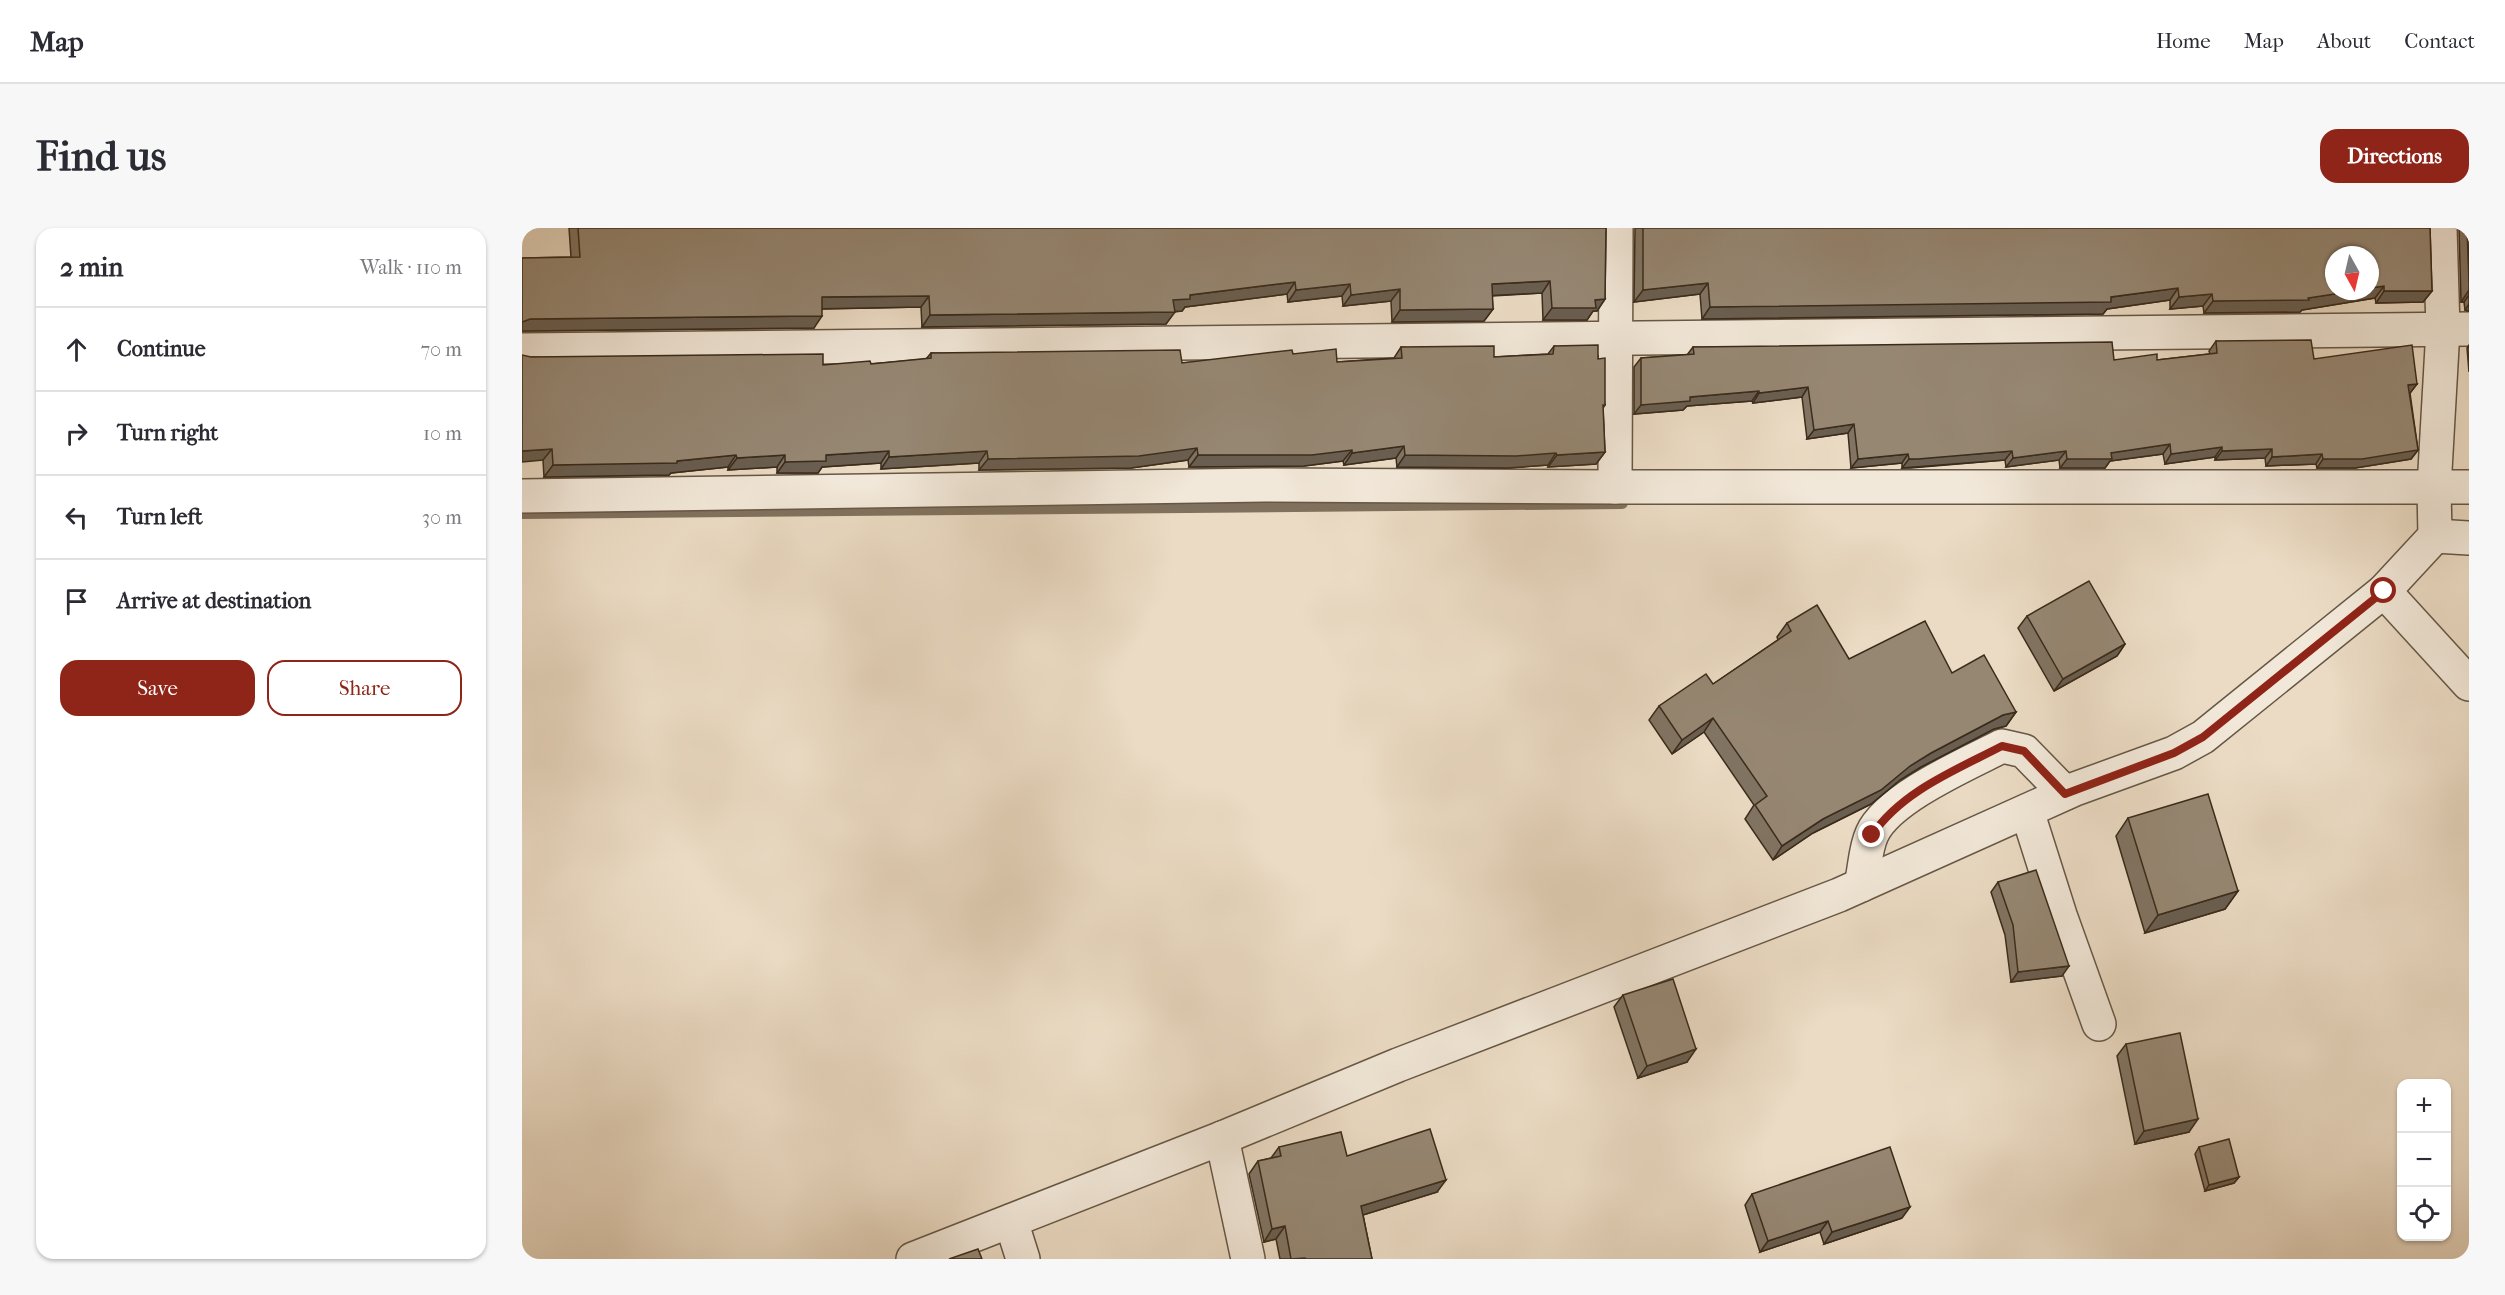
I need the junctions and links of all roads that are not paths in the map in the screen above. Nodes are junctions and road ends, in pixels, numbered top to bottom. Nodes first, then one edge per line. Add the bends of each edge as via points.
1 (1616, 228) edge
2 (2440, 228) edge
3 (2456, 329) edge
4 (1615, 338) junction
5 (522, 350) edge
6 (1615, 487) junction
7 (2469, 487) edge
8 (2434, 488) junction
9 (522, 496) edge
10 (2435, 536) junction
11 (2469, 538) edge
12 (2384, 591) junction
13 (2469, 684) edge
14 (2065, 794) junction
15 (2027, 811) junction
16 (1861, 885) junction
17 (2099, 1024) dead end
18 (1222, 1138) junction
19 (1011, 1221) junction
20 (914, 1259) edge
21 (1023, 1259) edge
22 (1248, 1259) edge

1 - 4 street
2 - 3 street
3 - 4 street
3 - 8 street
4 - 5 street
4 - 6 street
6 - 8 street
6 - 9 street via 1264,485
7 - 8 street
8 - 10 street
10 - 11 street
10 - 12 street
12 - 13 street
12 - 14 street via 2203,737 2174,753
14 - 15 street
14 - 16 street via 2024,751 2002,746 1932,783 1884,818 1872,835
15 - 16 street
15 - 17 street
16 - 18 street via 1409,1060
18 - 19 street
18 - 22 street
19 - 20 street
19 - 21 street

